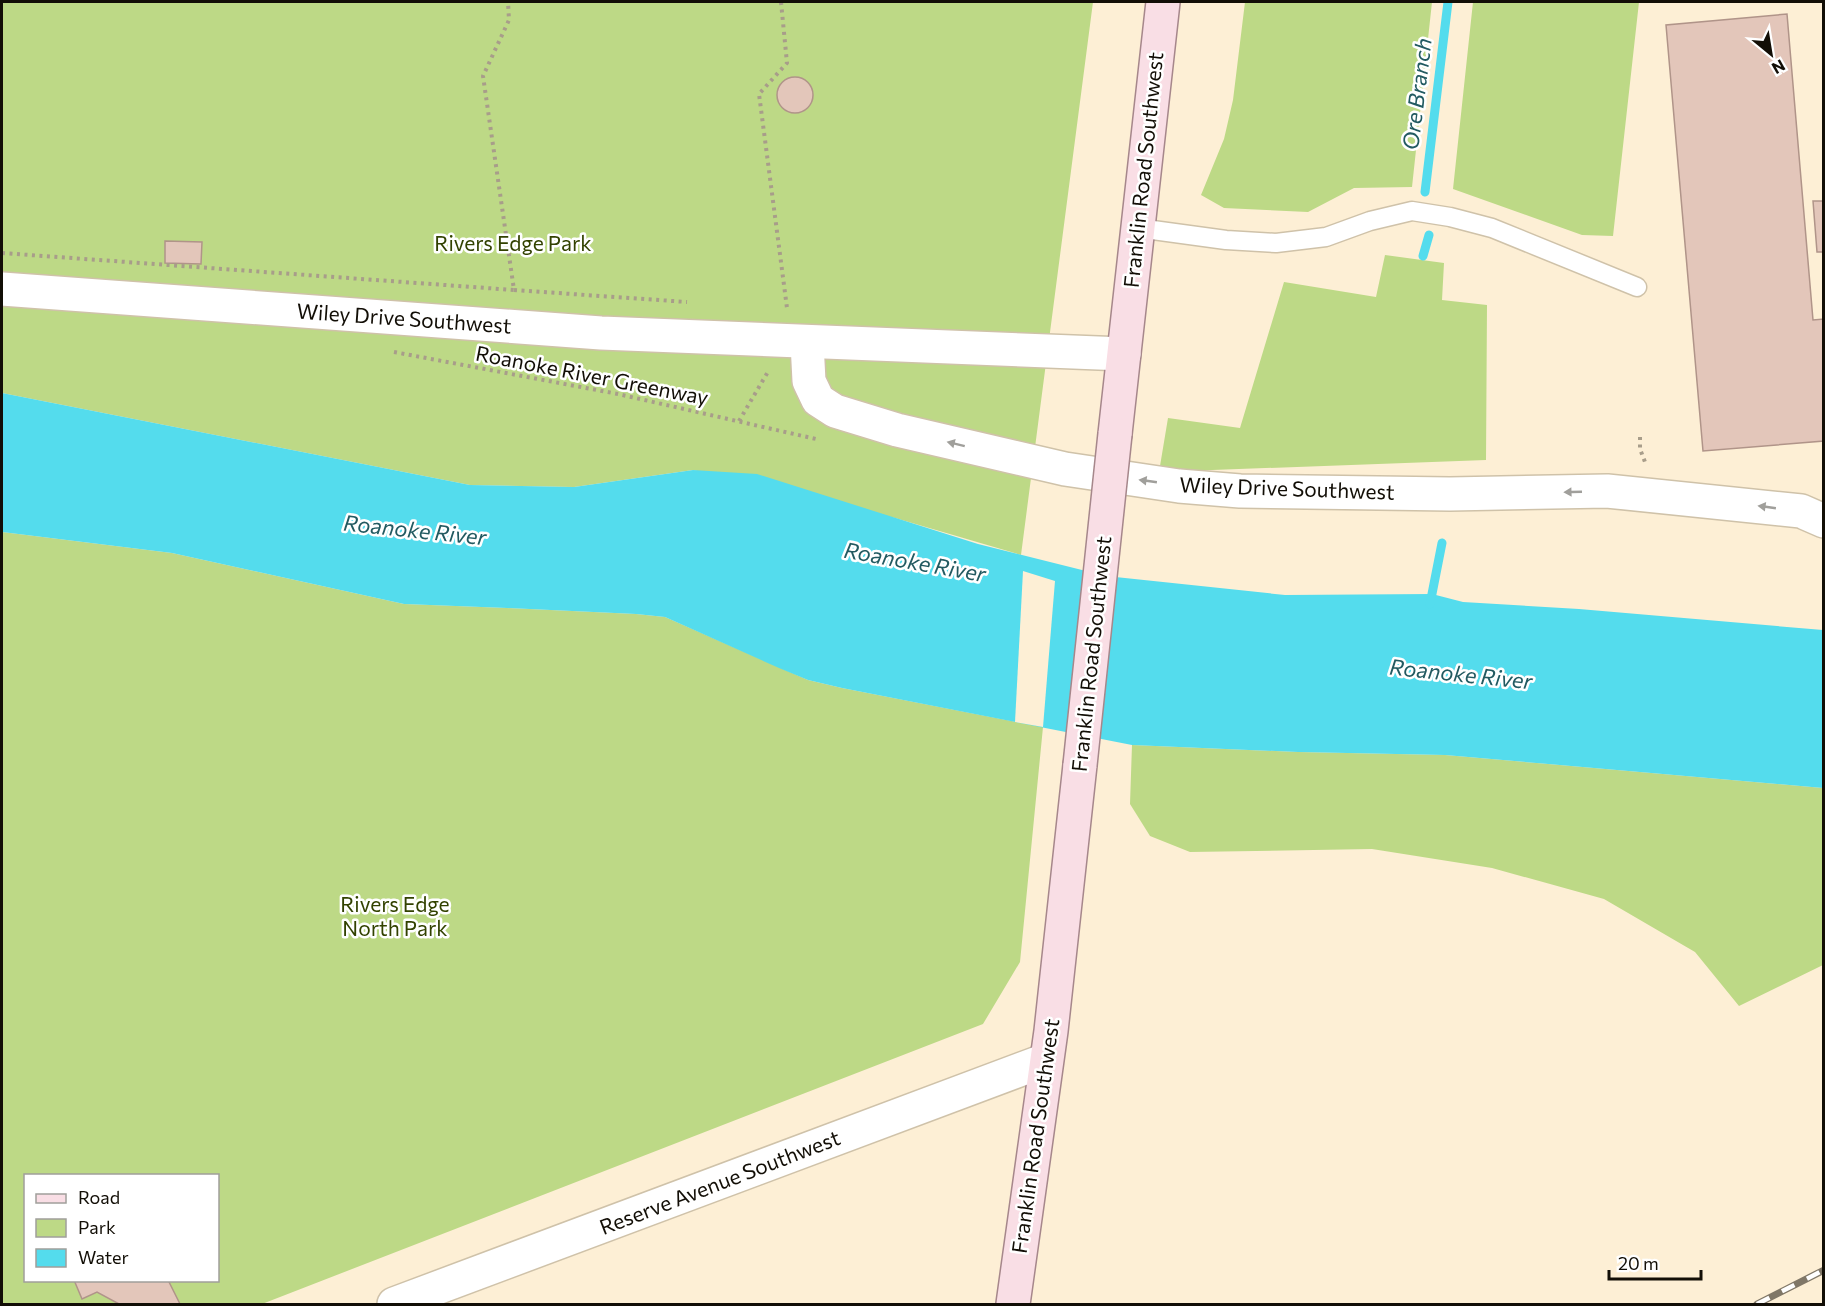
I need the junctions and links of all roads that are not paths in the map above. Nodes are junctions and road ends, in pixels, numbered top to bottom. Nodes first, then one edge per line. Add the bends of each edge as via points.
1 (1163, 2) edge
2 (1138, 228) junction
3 (1637, 287) dead end
4 (2, 289) edge
5 (807, 343) junction
6 (1124, 354) junction
7 (1824, 521) edge
8 (1046, 1060) junction
9 (394, 1305) edge
10 (1013, 1305) edge

1 - 2 main road, Franklin Road Southwest
2 - 3 lane via 1276,243 1326,237 1412,211 1492,228
2 - 6 main road, Franklin Road Southwest
4 - 5 street, Wiley Drive Southwest via 601,333
5 - 6 street, Wiley Drive Southwest
7 -> 5 street, Wiley Drive Southwest via 1801,512 1607,491 1240,491 1065,469 897,430 835,411 819,400 808,381
6 - 8 main road, Franklin Road Southwest, bridge
8 - 9 street, Reserve Avenue Southwest
8 - 10 main road, Franklin Road Southwest

